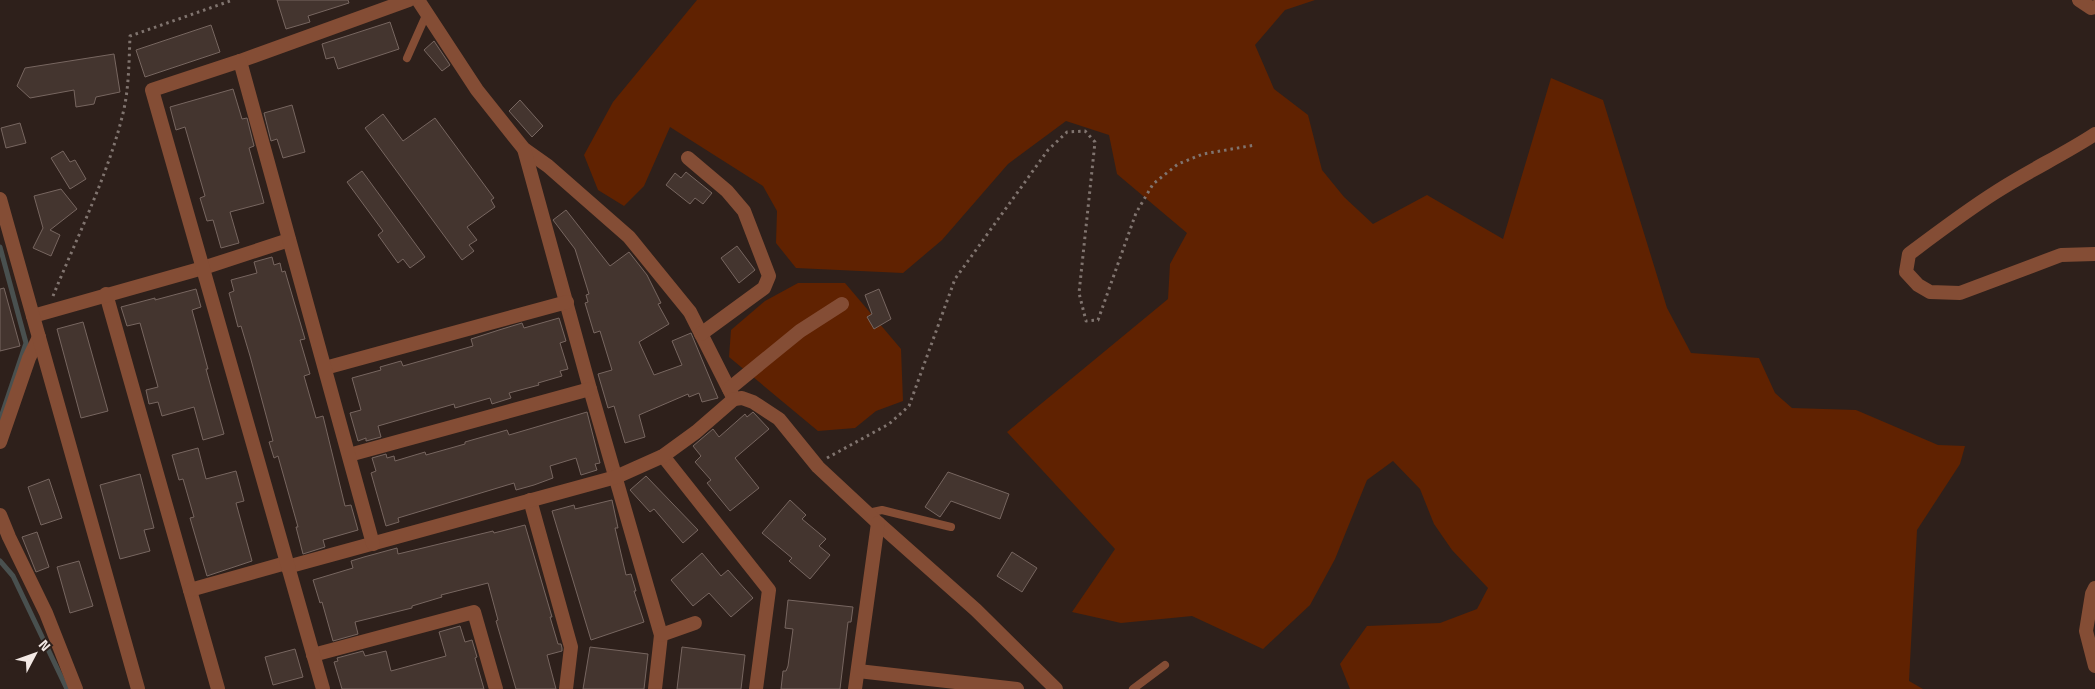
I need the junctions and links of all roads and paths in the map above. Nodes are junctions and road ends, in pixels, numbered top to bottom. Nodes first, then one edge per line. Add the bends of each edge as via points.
1 (233, 0) edge
2 (409, 0) edge
3 (418, 0) edge
4 (2079, 0) edge
5 (2095, 7) edge
6 (426, 13) junction
7 (407, 58) dead end
8 (240, 61) junction
9 (2095, 134) edge
10 (1254, 145) dead end
11 (524, 150) junction
12 (688, 158) dead end
13 (0, 199) edge
14 (289, 240) junction
15 (2095, 254) edge
16 (203, 268) junction
17 (106, 294) junction
18 (567, 302) junction
19 (842, 304) dead end
20 (33, 316) junction
21 (701, 334) junction
22 (39, 337) junction
23 (325, 368) junction
24 (590, 389) junction
25 (731, 394) junction
26 (0, 442) edge
27 (349, 454) junction
28 (830, 455) dead end
29 (663, 456) junction
30 (616, 477) junction
31 (530, 500) junction
32 (0, 515) edge
33 (872, 518) junction
34 (951, 527) dead end
35 (4, 536) edge
36 (373, 544) junction
37 (286, 565) junction
38 (2095, 588) edge
39 (190, 590) junction
40 (695, 624) dead end
41 (661, 635) junction
42 (313, 656) junction
43 (1165, 665) dead end
44 (2095, 666) edge
45 (858, 671) junction
46 (76, 689) edge
47 (138, 689) edge
48 (218, 689) edge
49 (323, 689) edge
50 (496, 689) edge
51 (566, 689) edge
52 (655, 689) edge
53 (756, 689) edge
54 (855, 689) edge
55 (1016, 689) edge
56 (1056, 689) edge
57 (1133, 689) edge

1 - 20 path via 130,36 124,108 114,147 52,296
2 - 8 street
3 - 6 street
4 - 5 street via 2091,8
6 - 7 lane
6 - 11 street via 477,90
8 - 14 street
8 - 16 street via 152,90
9 - 15 street via 1997,192 1926,241 1909,254 1906,272 1930,292 1960,293 2061,256
10 - 28 path via 1203,154 1178,164 1153,184 1136,213 1098,320 1086,321 1079,293 1095,142 1085,131 1067,132 1048,150 955,278 909,406 888,424
11 - 18 street
11 - 21 street via 548,166 629,237 690,312
12 - 21 street via 727,191 744,211 769,276 764,288
13 - 20 street
14 - 16 street
14 - 23 street
16 - 17 street
16 - 37 street
17 - 20 street
17 - 39 street
18 - 23 street
18 - 24 street
19 - 25 street via 800,331
20 - 22 street
21 - 25 street
22 - 26 street
22 - 47 street
23 - 27 street
24 - 27 street
24 - 30 street
25 - 29 street via 696,432
25 - 33 street via 754,402 779,419 818,467
27 - 36 street
29 - 30 street
29 - 53 street via 769,590
30 - 31 street
30 - 41 street
31 - 36 street
31 - 51 street via 571,647
32 - 35 street
33 - 34 lane via 882,510
33 - 45 street
33 - 56 street via 976,610
35 - 46 street via 46,613
36 - 37 street
37 - 39 street
37 - 42 street
38 - 44 street via 2086,631
39 - 48 street
40 - 41 street
41 - 52 street
42 - 49 street
42 - 50 street via 474,612
43 - 57 lane
45 - 54 street
45 - 55 street

